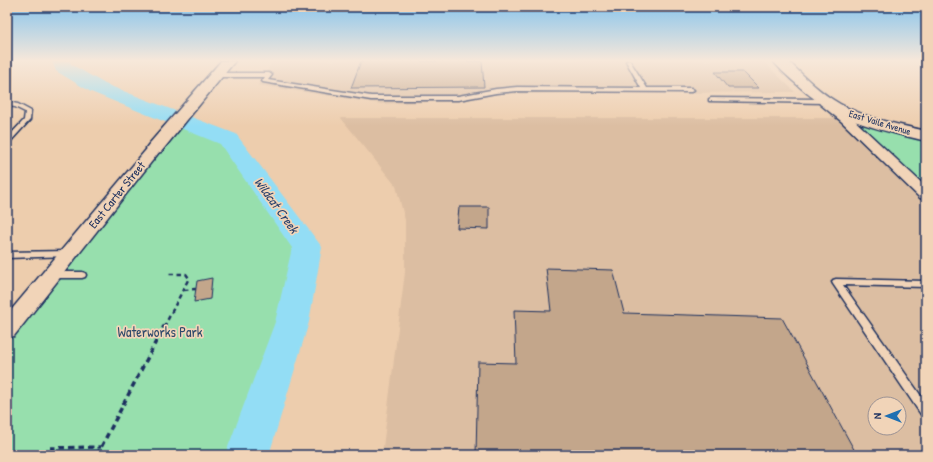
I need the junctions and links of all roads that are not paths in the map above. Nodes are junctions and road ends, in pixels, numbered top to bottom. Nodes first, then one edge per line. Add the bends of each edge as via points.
1 (211, 83) edge
2 (275, 83) edge
3 (641, 83) edge
4 (804, 83) edge
5 (645, 90) junction
6 (691, 90) dead end
7 (711, 100) dead end
8 (824, 100) junction
9 (7, 104) edge
10 (926, 136) edge
11 (7, 142) edge
12 (156, 148) joint
13 (926, 195) edge
14 (69, 254) junction
15 (7, 255) edge
16 (52, 275) junction
17 (82, 275) dead end
18 (926, 284) edge
19 (7, 330) edge
20 (926, 412) edge

1 - 12 street, East Carter Street
2 - 5 lane via 371,98 458,98 517,89
3 - 5 lane
4 - 8 street, East Vaile Avenue
5 - 6 lane
7 - 8 lane
8 - 10 street, East Vaile Avenue via 850,114
8 - 13 street
9 - 11 lane via 28,111 27,120
12 - 14 street, East Carter Street
14 - 15 lane
14 - 16 street, East Carter Street
16 - 17 lane
16 - 19 street, East Carter Street
18 - 20 lane via 836,282

